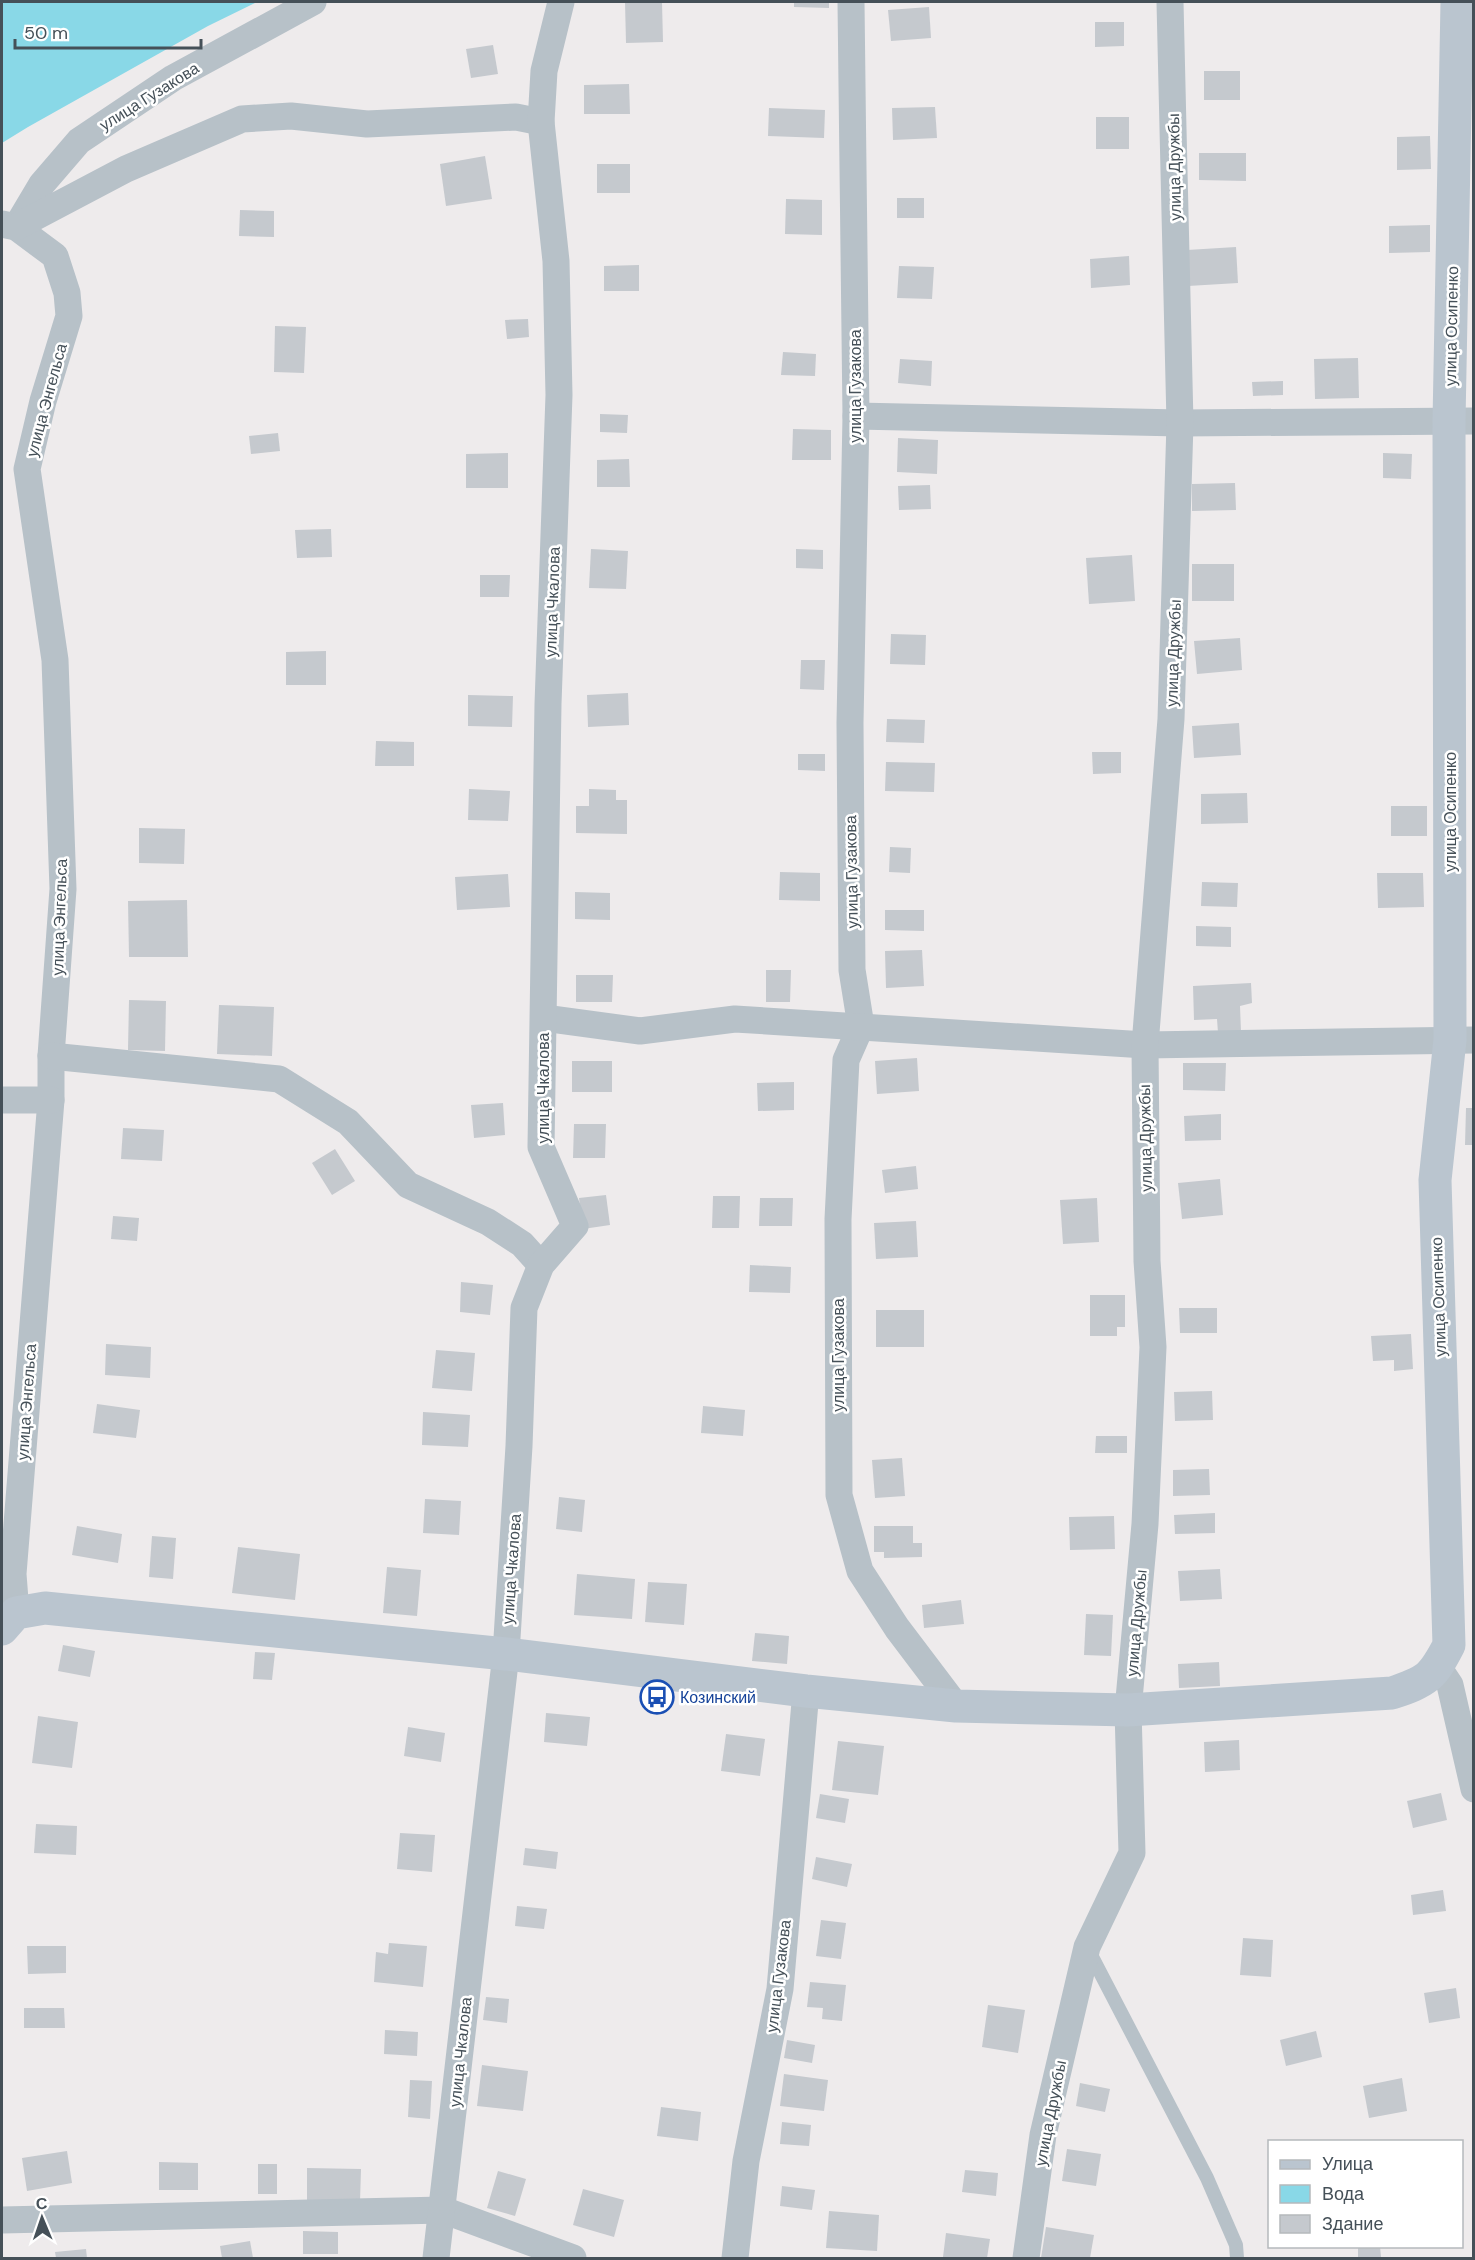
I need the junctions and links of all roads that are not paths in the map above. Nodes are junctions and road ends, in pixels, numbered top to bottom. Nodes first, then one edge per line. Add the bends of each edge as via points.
1 (313, 2) edge
2 (561, 2) edge
3 (851, 2) edge
4 (1170, 2) edge
5 (1457, 2) edge
6 (541, 122) junction
7 (9, 226) edge
8 (856, 416) junction
9 (1461, 421) edge
10 (1180, 423) junction
11 (544, 1018) junction
12 (861, 1026) junction
13 (1462, 1040) edge
14 (1144, 1045) junction
15 (51, 1056) junction
16 (2, 1100) edge
17 (51, 1100) junction
18 (541, 1265) junction
19 (7, 1573) edge
20 (9, 1621) edge
21 (506, 1654) junction
22 (1454, 1679) edge
23 (806, 1691) junction
24 (956, 1706) junction
25 (1128, 1710) junction
26 (1473, 1789) edge
27 (1087, 1947) junction
28 (442, 2210) junction
29 (2, 2220) edge
30 (436, 2259) edge
31 (573, 2259) edge
32 (735, 2259) edge
33 (1026, 2259) edge
34 (1237, 2259) edge

1 - 7 street, улица Гузакова via 173,78 79,141
2 - 6 street, улица Чкалова via 544,71
3 - 8 street, улица Гузакова
4 - 10 street, улица Дружбы
5 - 9 main road, улица Осипенко
6 - 7 street via 516,117 367,124 291,116 242,119
6 - 11 street, улица Чкалова via 556,261 559,395 548,704
7 - 15 street, улица Энгельса via 55,256 67,293 69,316 27,469 55,660 63,889
8 - 10 street
8 - 12 street, улица Гузакова via 850,735 852,969
9 - 10 street
9 - 13 main road, улица Осипенко
10 - 14 street, улица Дружбы via 1171,719
11 - 12 street via 640,1031 735,1019
11 - 18 street, улица Чкалова via 541,1147 575,1226
12 - 14 street
12 - 24 street, улица Гузакова via 846,1060 838,1219 839,1495 860,1571
13 - 14 street
13 - 22 main road, улица Осипенко via 1435,1180 1448,1622
14 - 25 street, улица Дружбы via 1147,1261 1153,1347 1145,1524
15 - 17 street, улица Энгельса
15 - 18 street via 279,1079 348,1122 408,1185 488,1222 522,1244
16 - 17 street
17 - 19 street, улица Энгельса
18 - 21 street, улица Чкалова via 524,1308
19 - 20 street, улица Энгельса
20 - 21 main road via 45,1608
21 - 23 main road
21 - 28 street, улица Чкалова
22 - 25 main road via 1423,1682 1392,1693
22 - 26 street
23 - 24 main road
23 - 32 street, улица Гузакова via 780,1989 746,2161
24 - 25 main road
25 - 27 street, улица Дружбы via 1131,1853
27 - 33 street, улица Дружбы via 1043,2135
27 - 34 lane via 1207,2178 1236,2245
28 - 29 street
28 - 30 street, улица Чкалова
28 - 31 street

